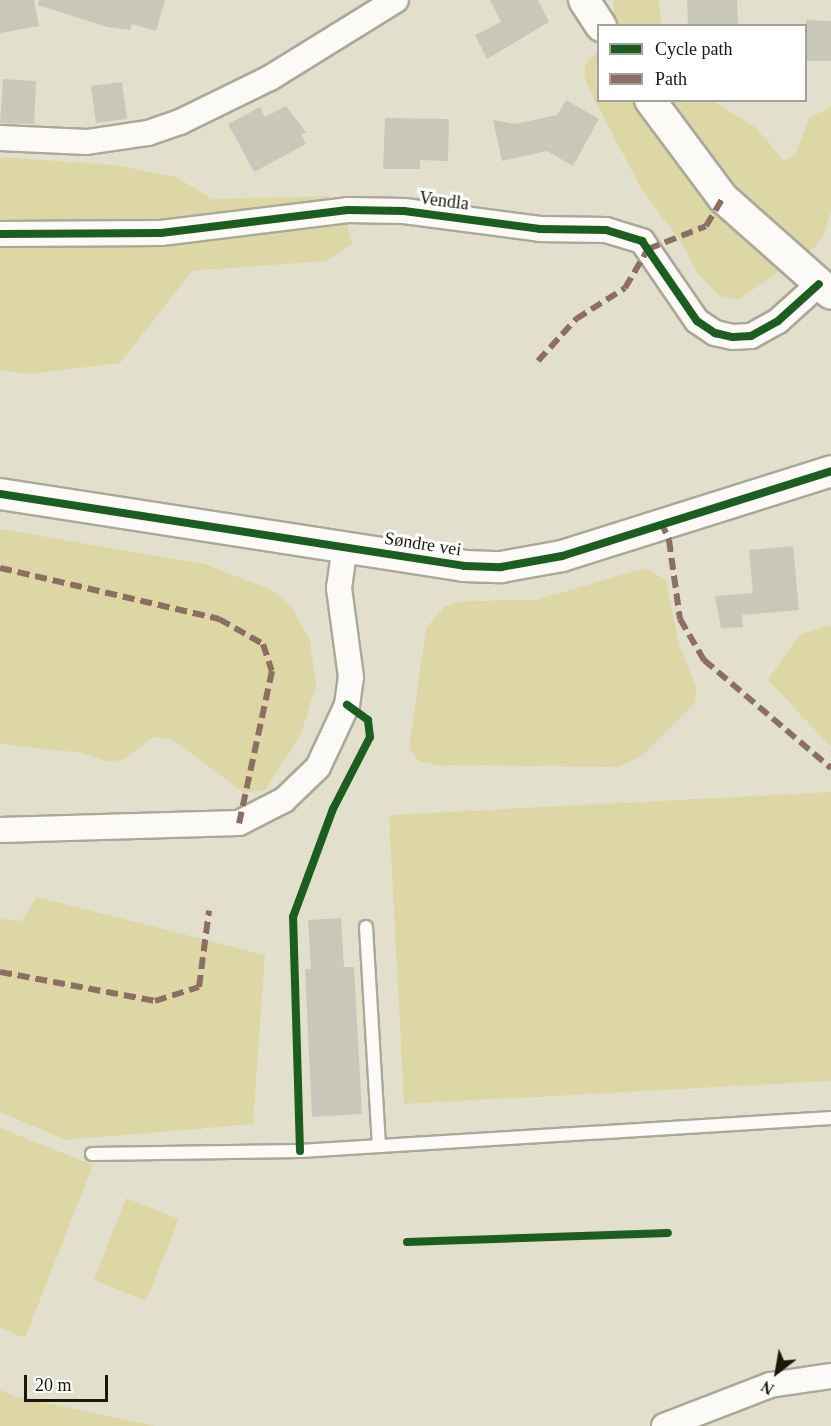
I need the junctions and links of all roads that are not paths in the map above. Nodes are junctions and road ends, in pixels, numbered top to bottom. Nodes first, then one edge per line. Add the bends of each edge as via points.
1 (396, 0) edge
2 (584, 0) edge
3 (599, 24) edge
4 (651, 102) edge
5 (0, 138) edge
6 (0, 234) edge
7 (825, 289) edge
8 (831, 471) edge
9 (0, 494) edge
10 (345, 546) junction
11 (0, 830) edge
12 (366, 927) dead end
13 (831, 1118) edge
14 (379, 1146) junction
15 (92, 1154) dead end
16 (831, 1376) edge
17 (664, 1426) edge

1 - 5 street via 270,78 180,122 87,142
2 - 3 street
4 - 7 street, Vendla via 723,198
6 - 7 street, Vendla via 161,233 348,210 404,211 540,229 606,230 642,242 697,321 715,333 732,337 752,336
8 - 10 street, Søndre vei via 534,563 464,566
9 - 10 street, Søndre vei
10 - 11 street via 339,588 351,677 347,705 318,767 284,800 239,823
12 - 14 lane
13 - 14 lane
14 - 15 lane
16 - 17 street via 770,1385

